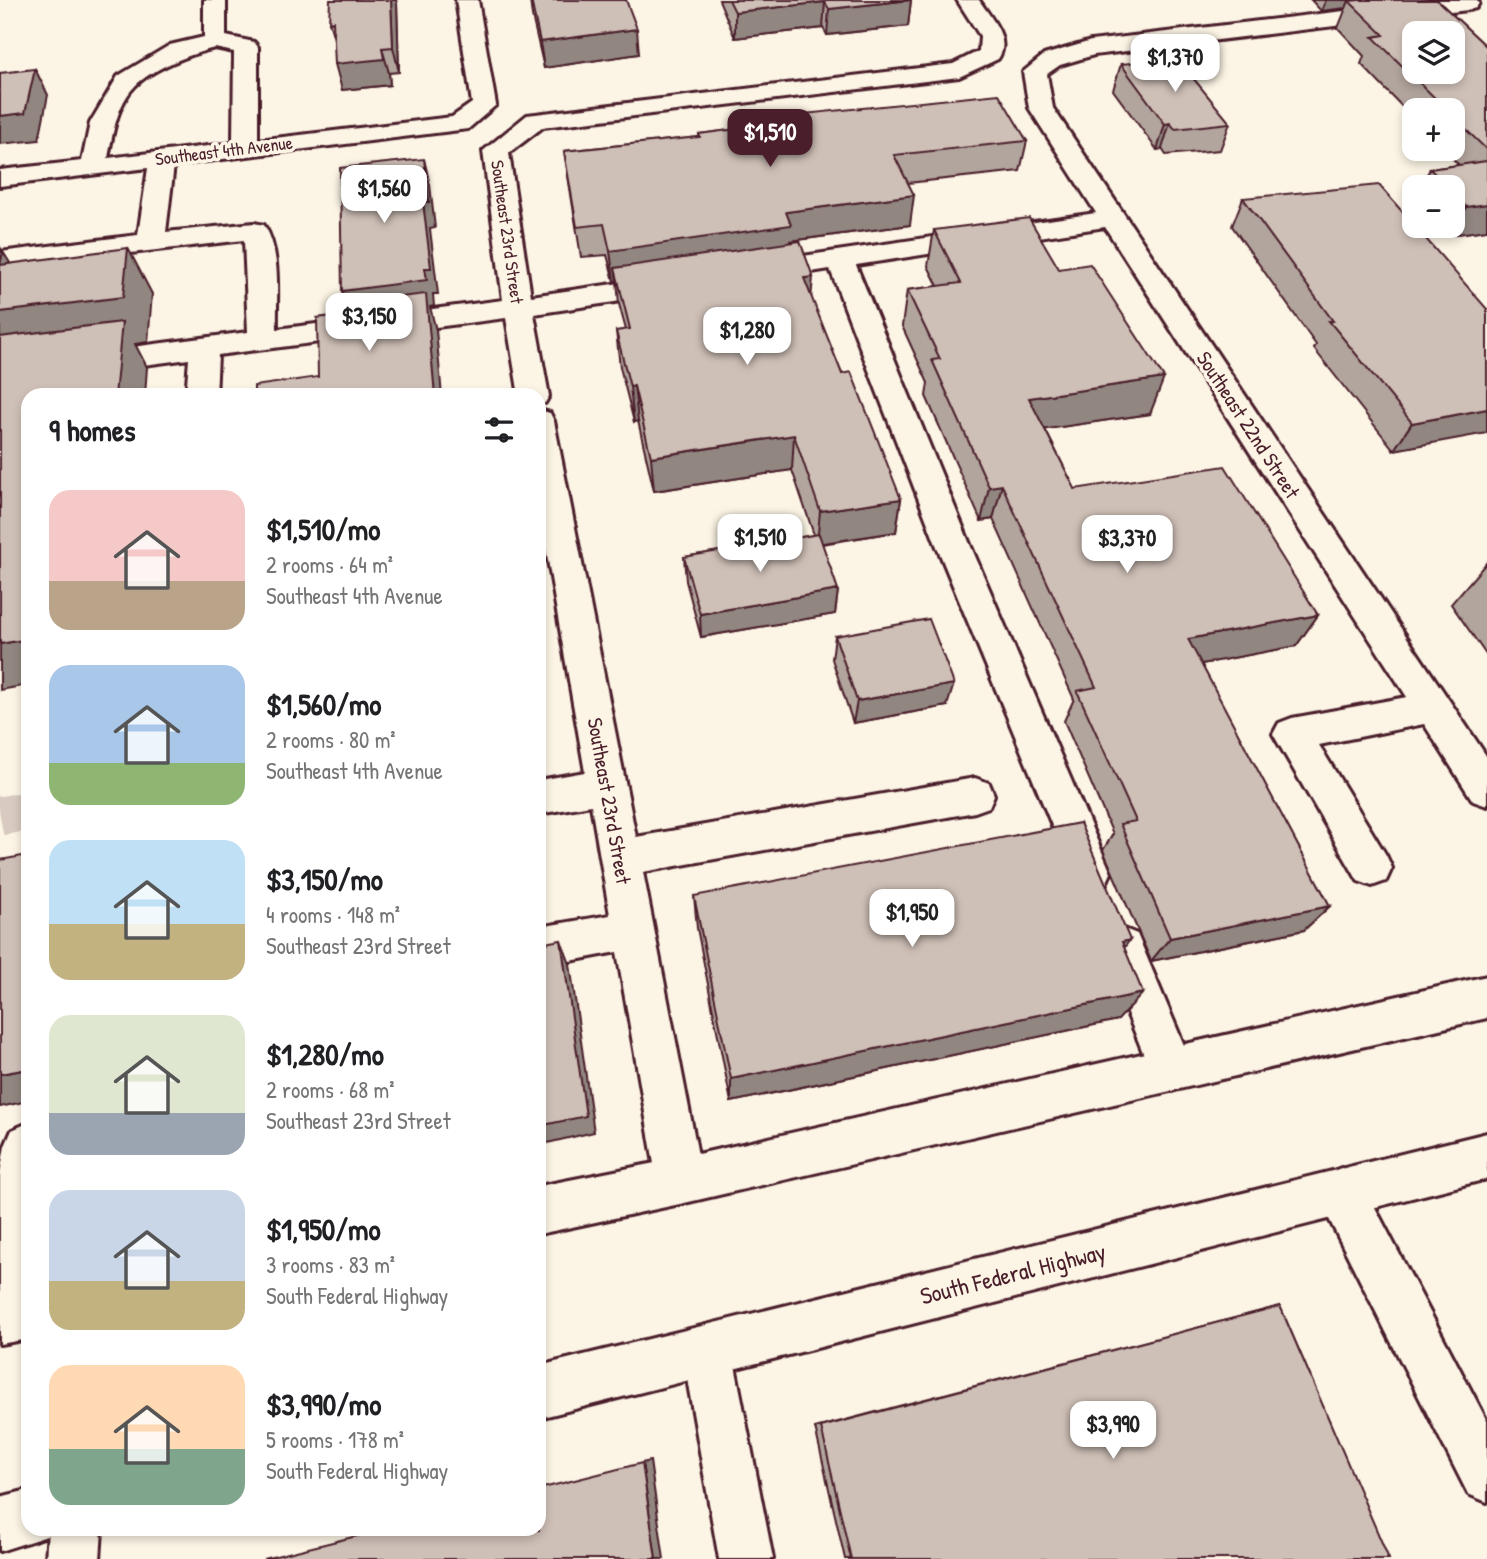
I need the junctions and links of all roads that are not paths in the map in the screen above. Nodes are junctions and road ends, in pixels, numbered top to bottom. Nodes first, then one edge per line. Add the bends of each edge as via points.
1 (215, 0) edge
2 (467, 0) edge
3 (968, 0) edge
4 (1466, 2) edge
5 (1487, 20) edge
6 (215, 41) junction
7 (245, 149) junction
8 (162, 159) junction
9 (94, 167) junction
10 (0, 178) edge
11 (1113, 218) junction
12 (151, 242) junction
13 (840, 259) junction
14 (0, 260) edge
15 (732, 275) edge
16 (692, 281) edge
17 (518, 307) junction
18 (263, 340) junction
19 (204, 349) junction
20 (0, 374) edge
21 (202, 388) edge
22 (533, 388) edge
23 (546, 496) edge
24 (556, 602) edge
25 (1433, 707) junction
26 (1475, 748) edge
27 (607, 785) junction
28 (1487, 789) edge
29 (975, 795) dead end
30 (546, 796) edge
31 (620, 858) junction
32 (1372, 868) dead end
33 (633, 930) junction
34 (546, 946) edge
35 (1487, 997) edge
36 (1172, 1069) junction
37 (21, 1146) edge
38 (0, 1149) edge
39 (1487, 1156) edge
40 (680, 1181) junction
41 (21, 1188) edge
42 (1341, 1192) junction
43 (546, 1209) edge
44 (21, 1315) edge
45 (0, 1317) edge
46 (708, 1350) junction
47 (546, 1390) edge
48 (1487, 1475) edge
49 (21, 1519) edge
50 (0, 1524) edge
51 (75, 1536) edge
52 (73, 1559) edge
53 (746, 1559) edge

1 - 6 street
2 - 7 street, Southeast 4th Avenue via 484,105 459,124
3 - 17 street, Southeast 23rd Street via 991,36 990,54 960,70 536,120 495,150
4 - 5 street
4 - 11 street, Southeast 22nd Street via 1091,48 1052,60 1035,72 1041,108
6 - 7 street via 246,47
6 - 9 street via 178,50 126,81 103,123
7 - 8 street, Southeast 4th Avenue
8 - 9 street, Southeast 4th Avenue
8 - 12 street
9 - 10 street, Southeast 4th Avenue
11 - 13 street
11 - 25 street, Southeast 22nd Street
12 - 14 street
12 - 18 street via 254,232 259,236
13 - 15 street
13 - 36 street via 952,542
16 - 17 street
17 - 18 street
17 - 22 street, Southeast 23rd Street
18 - 19 street
19 - 20 street
19 - 21 street
23 - 24 street, Southeast 23rd Street
24 - 27 street, Southeast 23rd Street
25 - 26 street, Southeast 22nd Street
25 - 32 street via 1292,734
26 - 28 street, Southeast 22nd Street
27 - 30 street
27 - 31 street, Southeast 23rd Street
29 - 31 street
31 - 33 street, Southeast 23rd Street
33 - 34 street
33 - 40 street, Southeast 23rd Street
35 - 36 street
36 - 40 street
37 - 38 street
39 - 42 street, South Federal Highway
40 - 43 street
41 - 45 street
42 - 46 street, South Federal Highway
42 - 48 street
44 - 45 street
46 - 47 street, South Federal Highway
46 - 53 street
49 - 50 street
51 - 52 street

